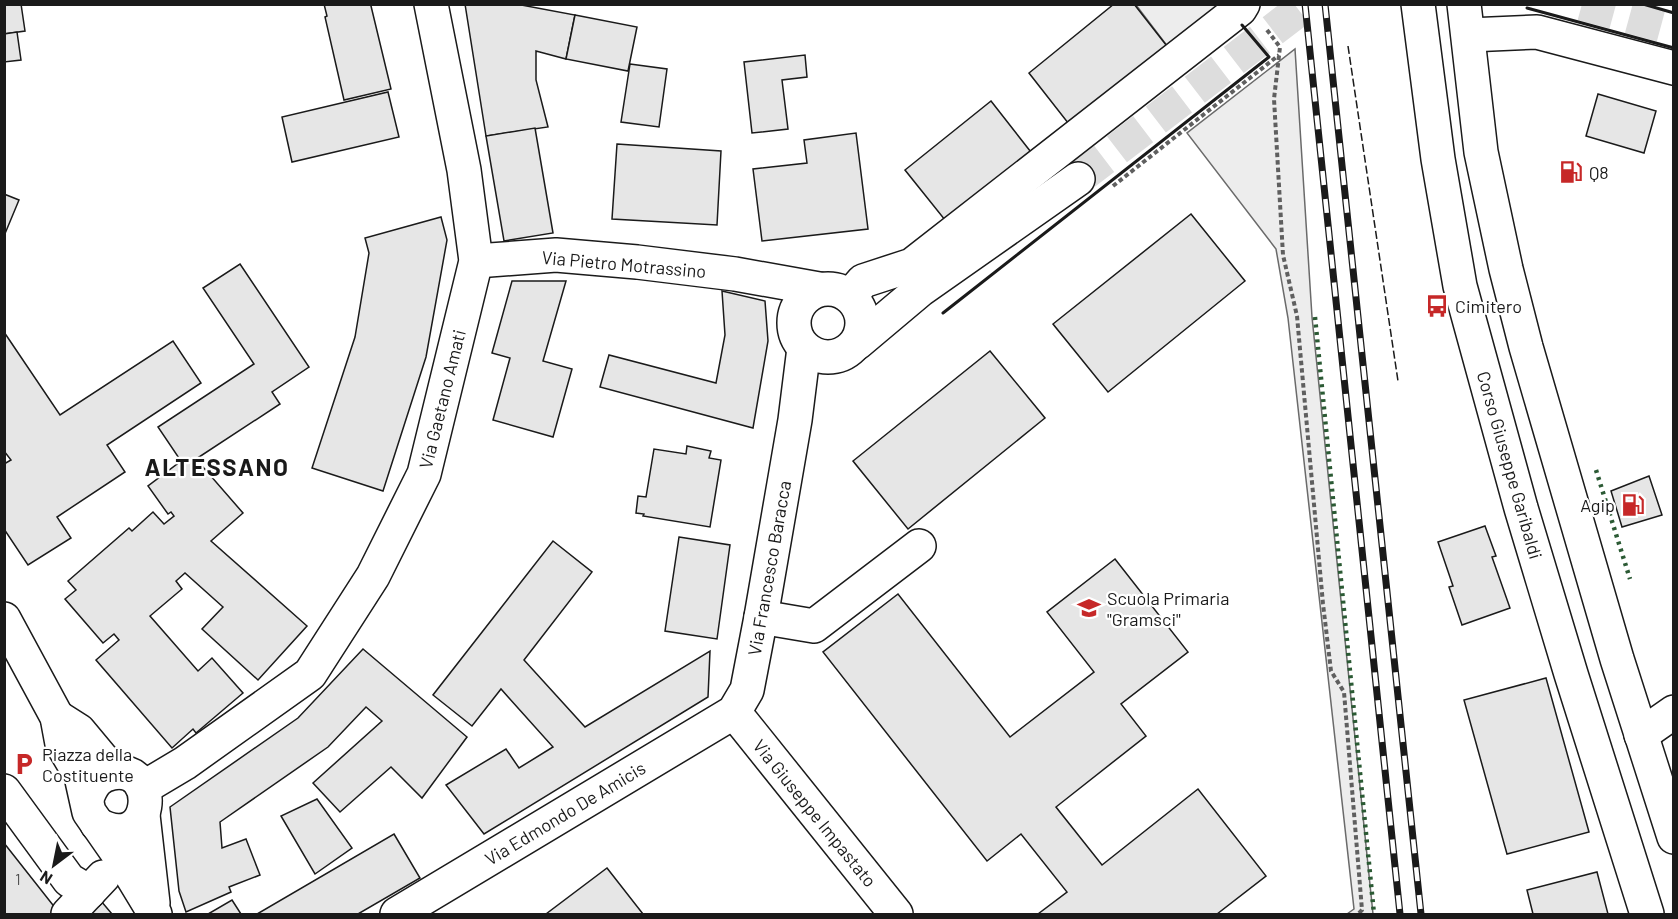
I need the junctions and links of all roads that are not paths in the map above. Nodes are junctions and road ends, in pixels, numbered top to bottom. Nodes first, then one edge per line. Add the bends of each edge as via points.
1 (431, 4) edge
2 (1418, 4) edge
3 (1242, 7) edge
4 (1466, 20) edge
5 (1674, 68) edge
6 (1078, 179) tunnel mouth
7 (476, 261) junction
8 (735, 274) junction
9 (920, 290) junction
10 (842, 296) junction
11 (821, 342) junction
12 (919, 546) dead end
13 (761, 617) junction
14 (4, 619) edge
15 (734, 712) junction
16 (1674, 712) edge
17 (57, 717) junction
18 (1641, 735) junction
19 (4, 791) edge
20 (135, 792) junction
21 (92, 811) junction
22 (1674, 837) edge
23 (121, 858) junction
24 (78, 903) edge
25 (155, 915) edge
26 (397, 915) edge
27 (896, 915) edge
28 (1647, 915) edge

1 - 7 street, Via Gaetano Amati via 464,170
2 - 28 street, Corso Giuseppe Garibaldi via 1438,159 1460,286 1512,476
3 - 10 street via 912,265 863,281
4 - 5 street via 1537,32
4 - 18 street via 1481,152 1506,269 1547,423
6 - 9 street
7 - 8 street, Via Pietro Motrassino via 556,255
7 - 20 street, Via Gaetano Amati via 424,474 374,576 310,674 185,763
8 - 10 street, Via Pietro Motrassino
8 - 11 street
9 - 10 street
9 - 11 street
10 - 11 street, Via Francesco Baracca via 863,322
10 - 11 street via 801,301 796,310
11 - 13 street, Via Francesco Baracca via 795,420
12 - 13 street via 814,626
13 - 15 street, Via Francesco Baracca via 747,690
14 - 17 street
15 - 26 street, Via Edmondo De Amicis
15 - 27 street, Via Giuseppe Impastato
16 - 18 street
17 - 20 street via 79,731
17 - 21 street via 62,744 81,776
18 - 22 street
19 - 24 street via 69,880
20 - 21 street via 104,774 92,784
20 - 21 street via 134,825 122,831 109,830
20 - 25 street
21 - 23 street
23 - 24 street
23 - 25 street

